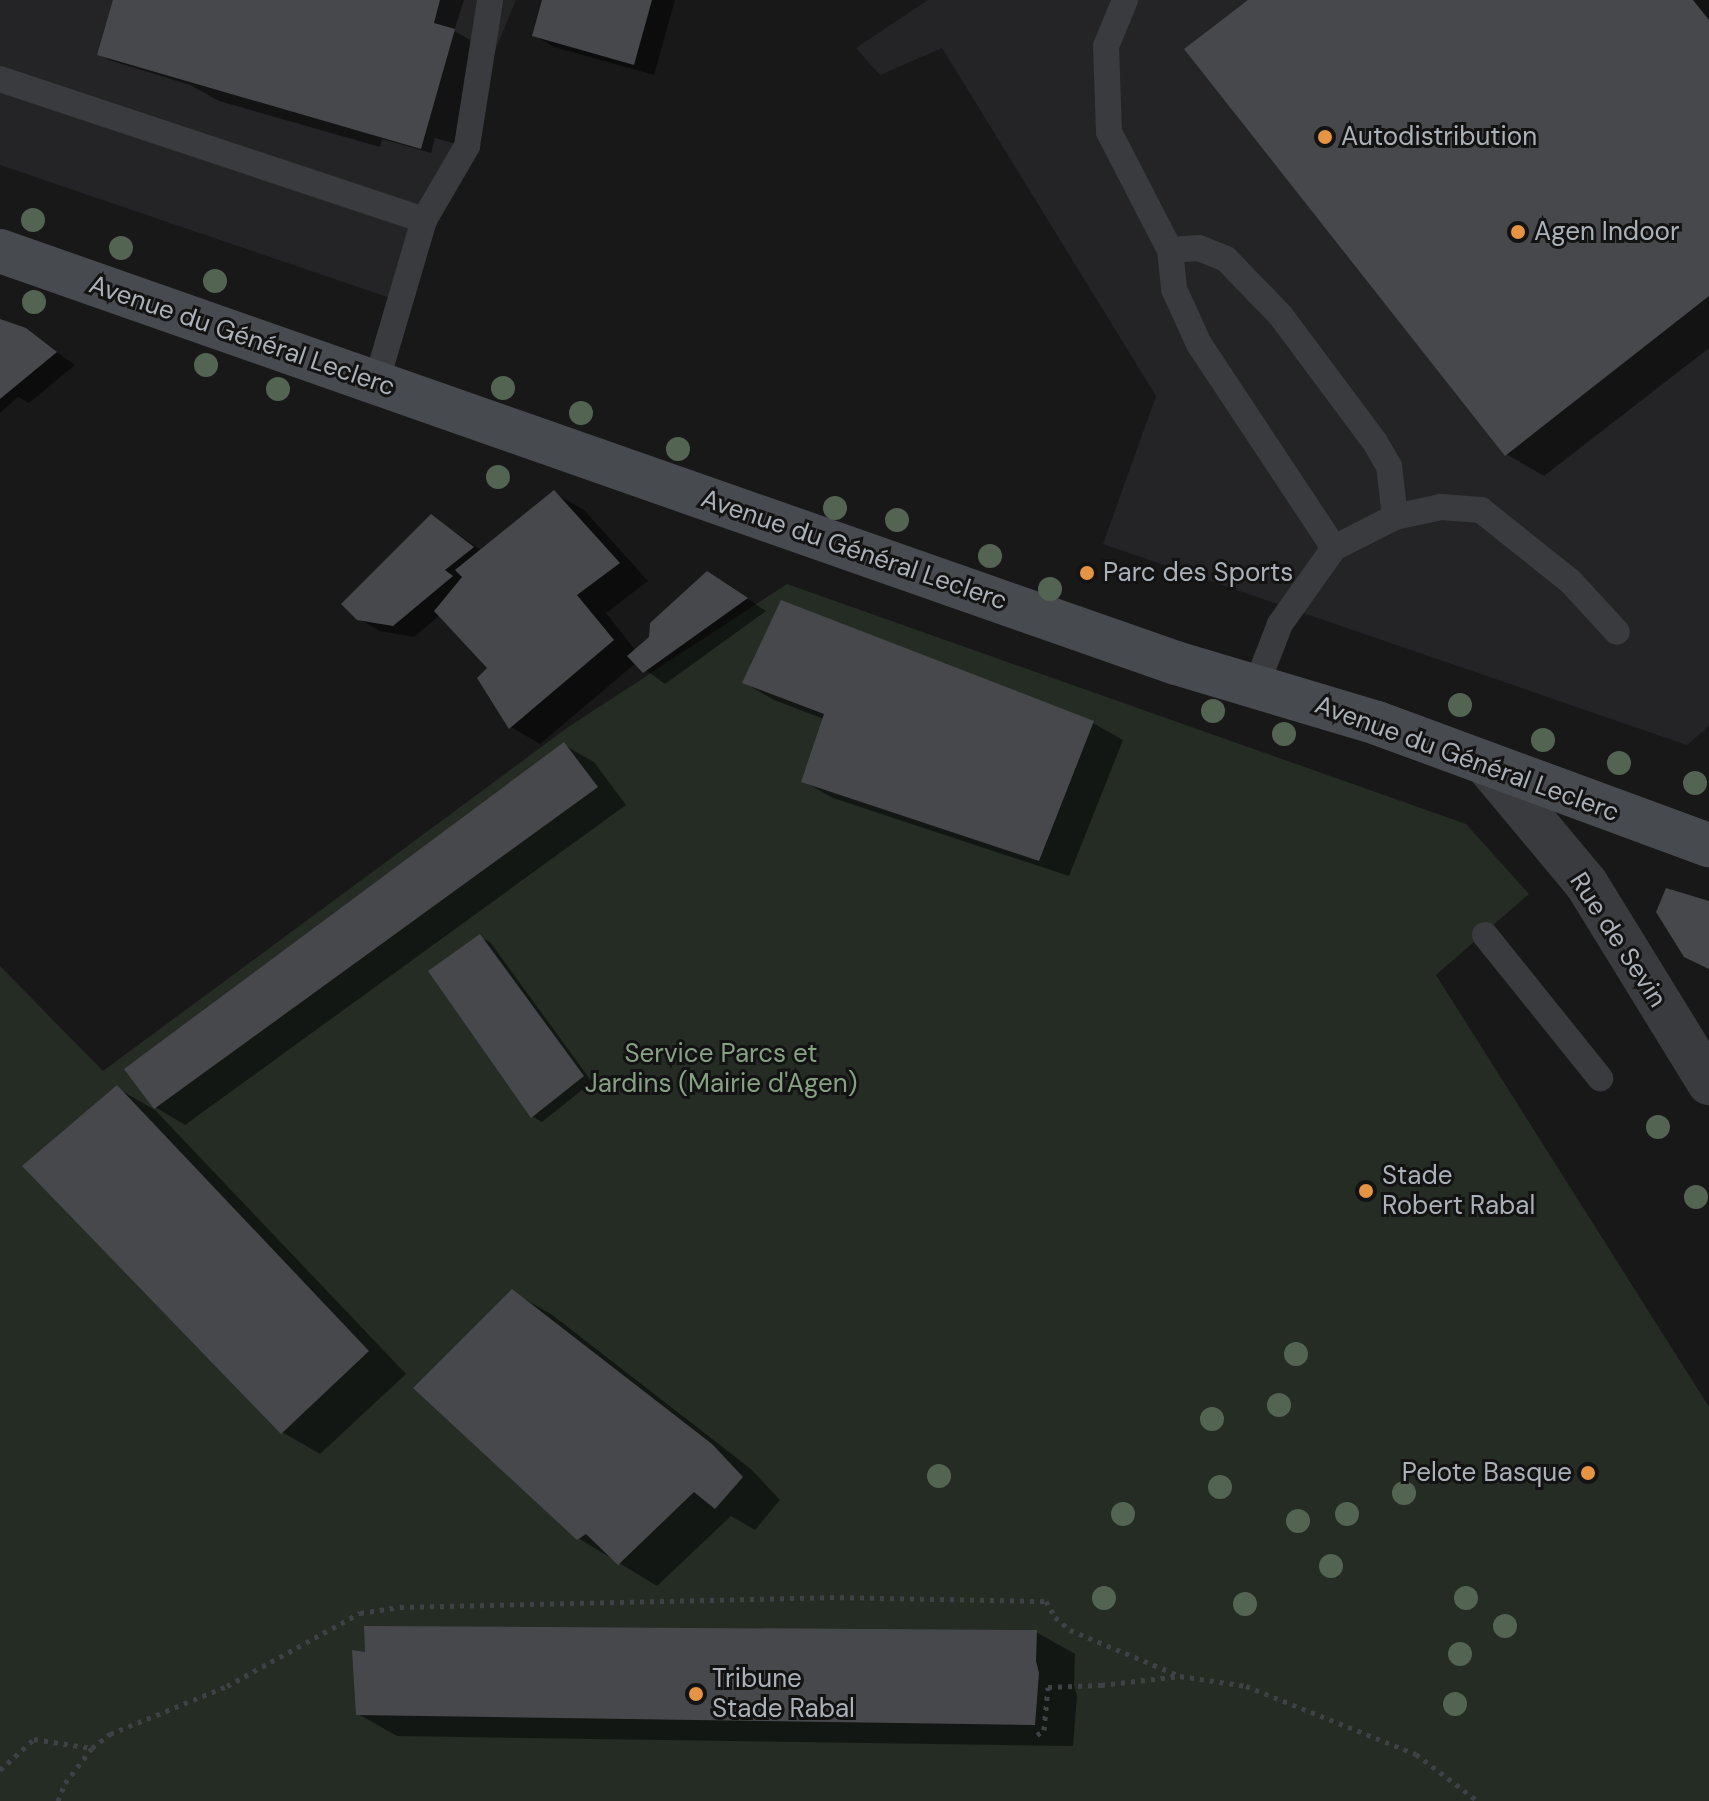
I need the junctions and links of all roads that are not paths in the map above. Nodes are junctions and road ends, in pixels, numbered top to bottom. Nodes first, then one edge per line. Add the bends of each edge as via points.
1 (490, 0) edge
2 (1125, 0) edge
3 (0, 79) edge
4 (424, 220) junction
5 (1170, 250) junction
6 (0, 251) edge
7 (376, 383) junction
8 (1395, 517) junction
9 (1334, 548) junction
10 (1617, 632) dead end
11 (1256, 686) junction
12 (1488, 766) junction
13 (1709, 845) edge
14 (1485, 935) dead end
15 (1600, 1078) dead end
16 (1709, 1083) edge

1 - 4 lane via 467,146
2 - 5 lane via 1106,46 1109,132
3 - 4 lane
4 - 7 lane
5 - 8 lane via 1199,248 1226,259 1281,316 1389,466
5 - 9 lane via 1174,289 1199,344
6 - 7 street, Avenue du Général Leclerc
7 - 11 street, Avenue du Général Leclerc via 1176,663
8 - 9 lane
8 - 10 lane via 1441,507 1481,510 1570,581
9 - 11 lane via 1280,624
11 - 12 street, Avenue du Général Leclerc via 1377,723
12 - 13 street, Avenue du Général Leclerc
12 - 16 street, Rue de Sevin via 1586,883
14 - 15 lane

